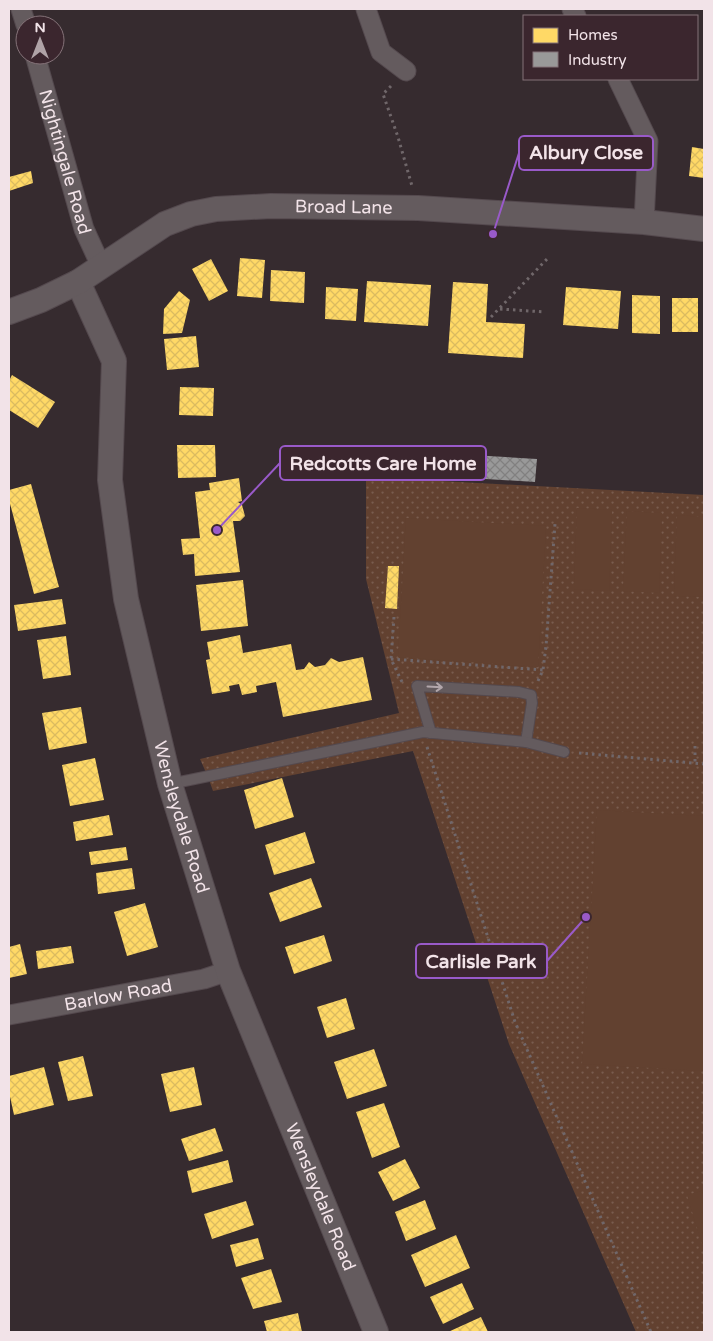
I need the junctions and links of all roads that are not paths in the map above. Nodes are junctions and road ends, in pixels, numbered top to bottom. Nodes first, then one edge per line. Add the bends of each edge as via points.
1 (366, 9) edge
2 (37, 65) edge
3 (406, 71) road end
4 (618, 80) edge
5 (644, 222) junction
6 (704, 229) edge
7 (101, 266) junction
8 (78, 282) junction
9 (9, 312) edge
10 (427, 732) junction
11 (526, 742) junction
12 (564, 752) road end
13 (170, 784) junction
14 (228, 971) junction
15 (9, 1015) edge
16 (376, 1332) edge

1 - 3 street via 381,52
2 - 7 street, Nightingale Road via 84,229
4 - 5 street via 648,141
5 - 6 street, Broad Lane
5 - 7 street, Broad Lane via 418,208 271,206 216,209 165,224
7 - 8 street, Broad Lane
8 - 9 street, Broad Lane
8 - 13 street, Wensleydale Road via 114,361 110,480 126,599
10 - 11 lane
10 -> 11 lane via 417,686 519,692 531,695
10 - 13 lane
11 - 12 lane
13 - 14 street, Wensleydale Road
14 - 15 street, Barlow Road via 204,979
14 - 16 street, Wensleydale Road

